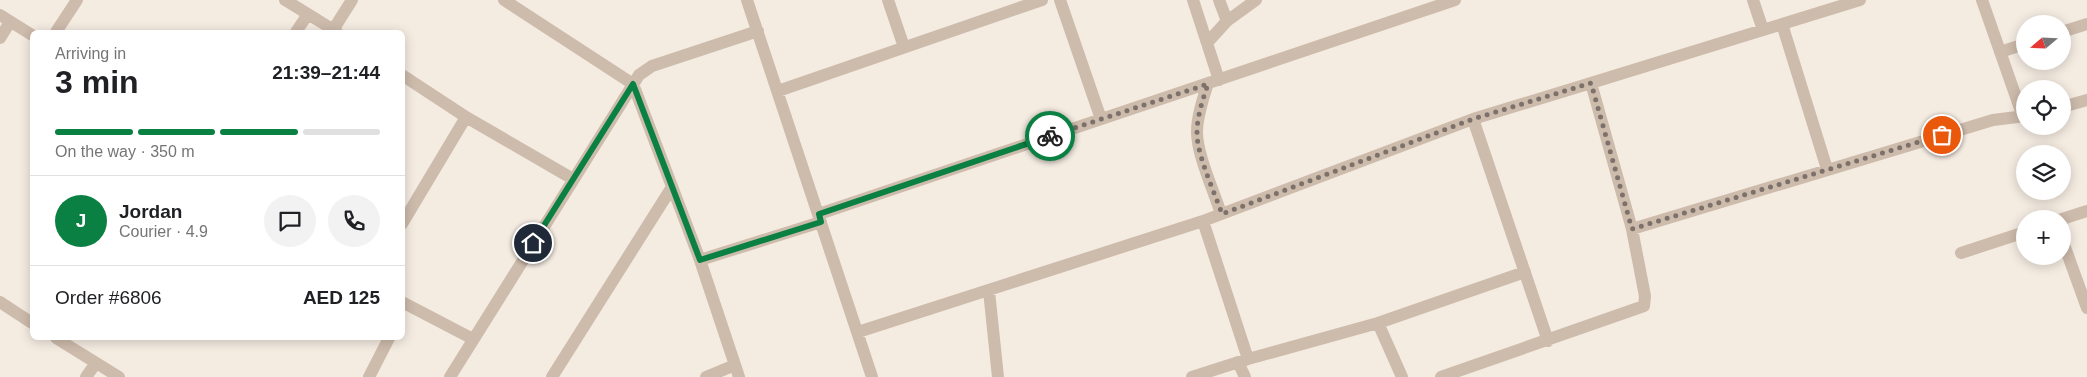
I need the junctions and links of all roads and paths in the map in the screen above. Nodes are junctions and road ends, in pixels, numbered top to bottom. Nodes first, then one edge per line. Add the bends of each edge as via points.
1 (77, 0) edge
2 (285, 0) edge
3 (352, 0) edge
4 (504, 0) edge
5 (748, 0) edge
6 (888, 0) edge
7 (1042, 0) edge
8 (1060, 0) edge
9 (1193, 0) edge
10 (1219, 0) edge
11 (1256, 0) edge
12 (1456, 0) edge
13 (1753, 0) edge
14 (1860, 0) edge
15 (1982, 0) edge
16 (308, 14) junction
17 (5, 18) edge
18 (1227, 21) junction
19 (1782, 24) junction
20 (2087, 24) edge
21 (2071, 29) edge
22 (57, 30) edge
23 (297, 30) edge
24 (333, 30) edge
25 (336, 30) edge
26 (1763, 30) junction
27 (758, 31) junction
28 (30, 34) edge
29 (0, 38) edge
30 (1207, 43) junction
31 (904, 47) junction
32 (2016, 47) edge
33 (2000, 52) junction
34 (405, 77) edge
35 (1213, 82) junction
36 (1591, 83) junction
37 (633, 84) junction
38 (778, 91) junction
39 (2016, 95) edge
40 (2087, 100) edge
41 (2071, 104) edge
42 (466, 117) junction
43 (2016, 118) edge
44 (1101, 119) junction
45 (1473, 119) junction
46 (1827, 169) junction
47 (573, 179) junction
48 (672, 187) junction
49 (2087, 211) edge
50 (1222, 214) junction
51 (2071, 216) edge
52 (820, 218) junction
53 (405, 219) edge
54 (1203, 221) junction
55 (1632, 229) junction
56 (2016, 235) edge
57 (1961, 253) dead end
58 (700, 260) junction
59 (2071, 264) edge
60 (1525, 272) junction
61 (989, 291) junction
62 (0, 302) edge
63 (405, 304) edge
64 (2087, 308) edge
65 (30, 322) edge
66 (1378, 322) junction
67 (858, 332) junction
68 (473, 339) junction
69 (59, 340) edge
70 (388, 340) edge
71 (1548, 341) junction
72 (1243, 360) junction
73 (96, 363) junction
74 (737, 371) edge
75 (86, 377) edge
76 (119, 377) edge
77 (369, 377) edge
78 (450, 377) edge
79 (552, 377) edge
80 (706, 377) edge
81 (872, 377) edge
82 (998, 377) edge
83 (1192, 377) edge
84 (1244, 377) edge
85 (1402, 377) edge
86 (1441, 377) edge

1 - 22 street
2 - 16 street
3 - 25 street
4 - 37 street
5 - 27 street
6 - 31 street
7 - 31 street
8 - 44 street
9 - 30 street
10 - 18 street
11 - 18 street
12 - 35 street
13 - 26 street
14 - 19 street
15 - 33 street
16 - 23 street
16 - 24 street
17 - 28 street
17 - 29 street
18 - 30 street
19 - 26 street
19 - 46 street
20 - 21 street
26 - 36 street
27 - 37 street via 652,66
27 - 38 street
30 - 35 street
31 - 38 street
32 - 33 street
33 - 39 street
34 - 42 street
35 - 44 street
35 - 50 street via 1198,120 1197,133 1198,145
36 - 45 street
36 - 55 street
37 - 47 street
37 - 48 street
38 - 52 street
40 - 41 street
42 - 47 street
42 - 53 street
43 - 46 street via 1993,120
44 - 52 street
45 - 50 street
45 - 60 street
46 - 55 street
47 - 68 street
48 - 58 street
48 - 79 street
49 - 51 street
50 - 54 street
52 - 58 street
52 - 67 street
54 - 61 street
54 - 72 street
55 - 71 street via 1645,296 1644,306
56 - 57 street
58 - 74 street
59 - 64 street
60 - 66 street
60 - 71 street
61 - 67 street
61 - 82 street
62 - 65 street
63 - 68 street
66 - 72 street
66 - 85 street
67 - 81 street
68 - 78 street
69 - 73 street
70 - 77 street
71 - 86 street
72 - 83 street
72 - 84 street
73 - 75 street
73 - 76 street
74 - 80 street

